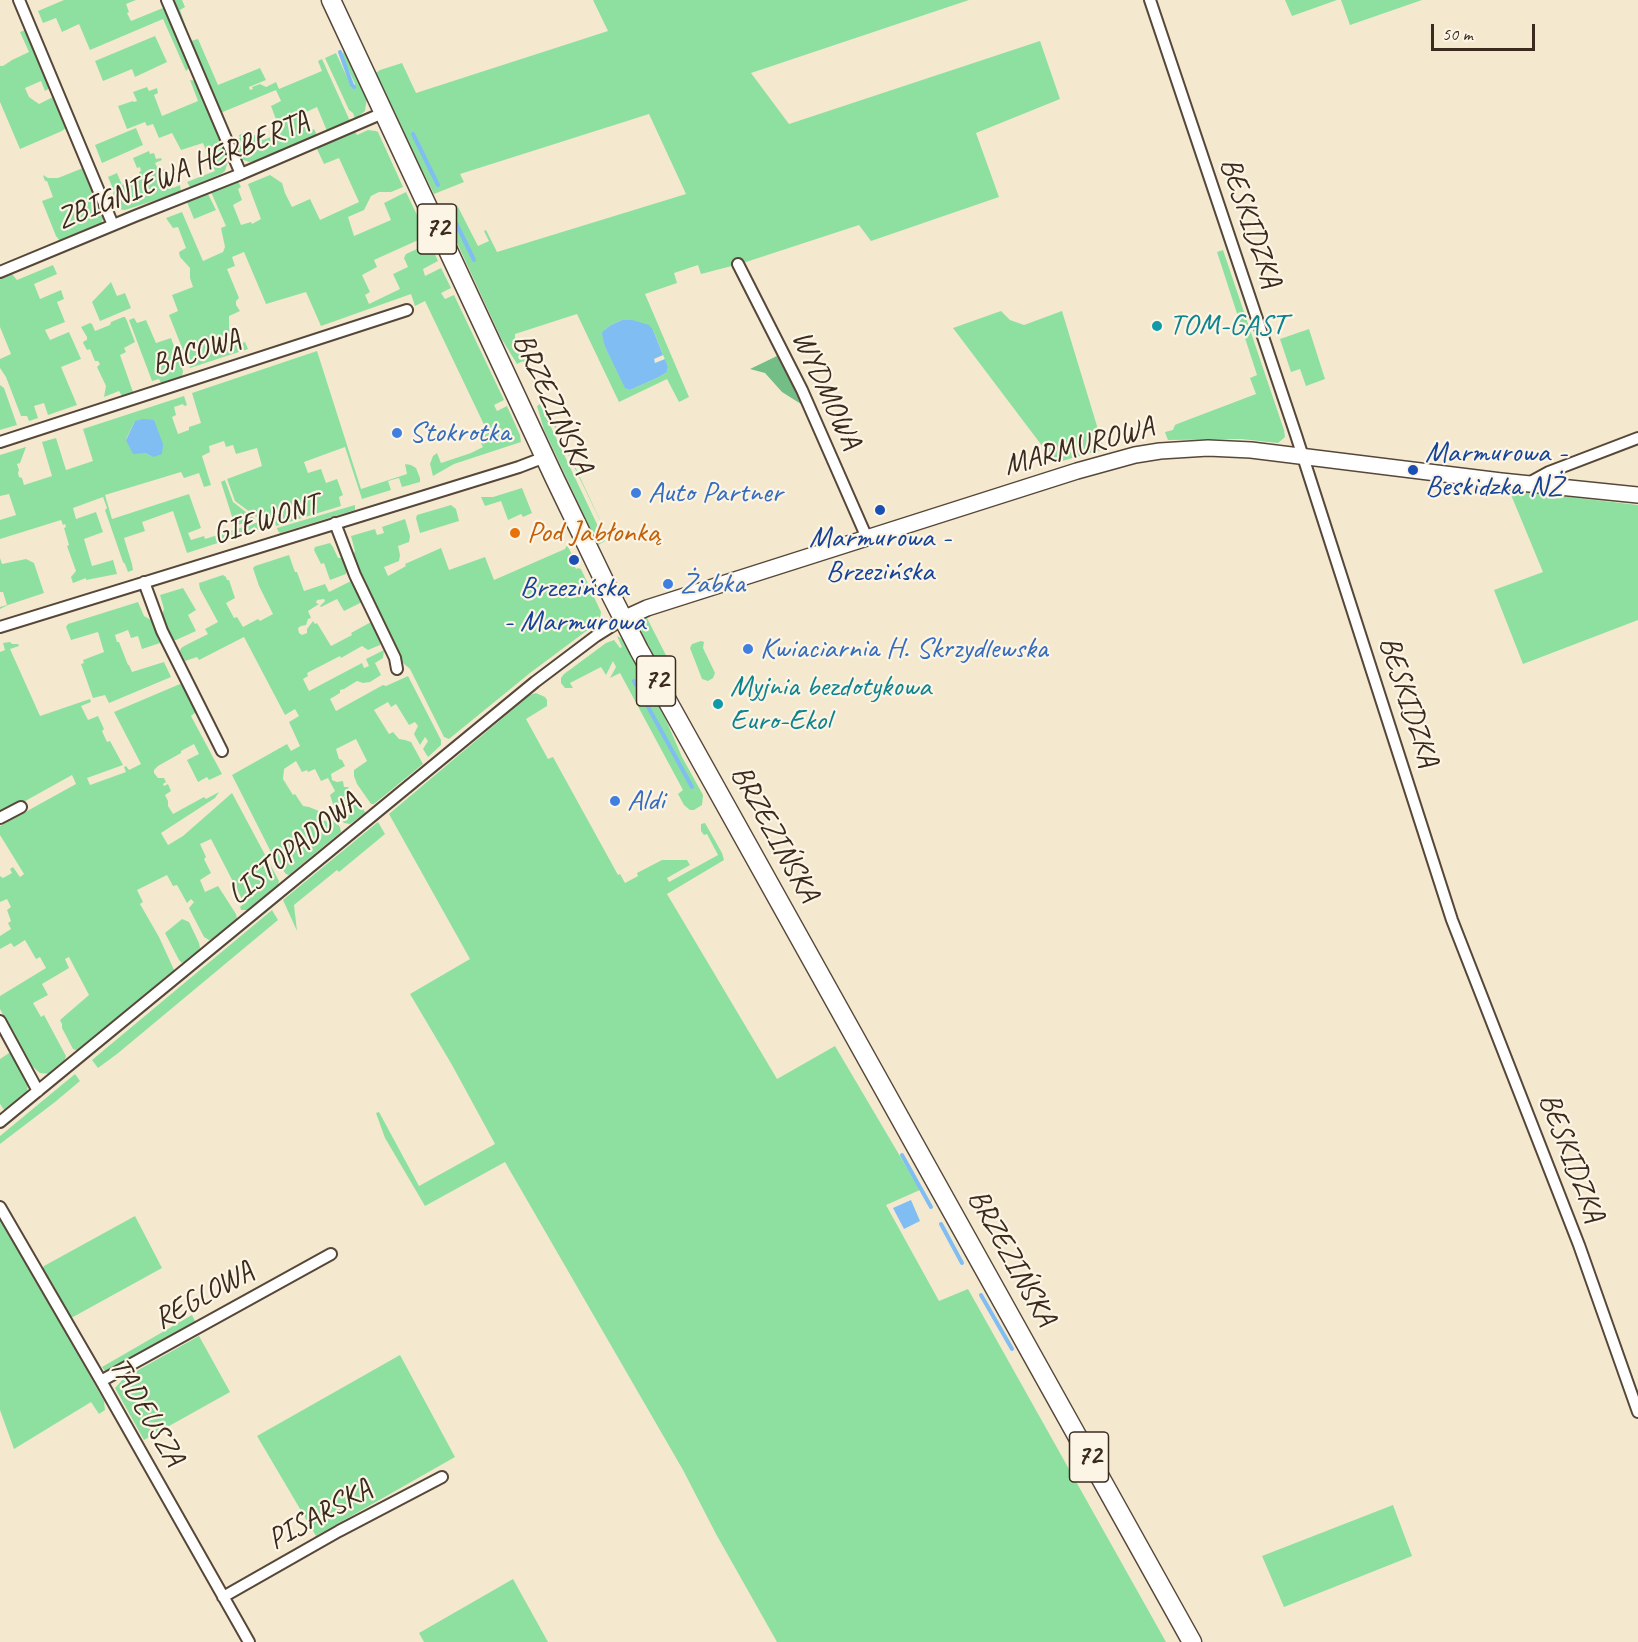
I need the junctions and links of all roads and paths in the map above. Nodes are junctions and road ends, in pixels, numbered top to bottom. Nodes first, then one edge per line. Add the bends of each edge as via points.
1 (19, 0) edge
2 (167, 0) edge
3 (331, 0) edge
4 (1150, 0) edge
5 (383, 113) junction
6 (241, 174) junction
7 (113, 225) junction
8 (738, 264) dead end
9 (0, 272) edge
10 (407, 310) dead end
11 (1638, 438) edge
12 (0, 441) edge
13 (1302, 456) junction
14 (545, 457) junction
15 (1529, 483) junction
16 (1638, 495) edge
17 (335, 523) junction
18 (867, 538) junction
19 (144, 582) junction
20 (623, 619) junction
21 (0, 627) edge
22 (398, 669) dead end
23 (222, 751) dead end
24 (21, 807) dead end
25 (0, 818) edge
26 (0, 1021) edge
27 (38, 1091) junction
28 (0, 1122) edge
29 (0, 1207) edge
30 (331, 1254) dead end
31 (101, 1381) junction
32 (1638, 1412) edge
33 (442, 1477) dead end
34 (223, 1598) junction
35 (249, 1642) edge
36 (1192, 1642) edge

1 - 7 street
2 - 6 street
3 - 5 main road, BRZEZIŃSKA / 72
4 - 13 street, BESKIDZKA
5 - 6 street, ZBIGNIEWA HERBERTA
5 - 14 main road, BRZEZIŃSKA / 72
6 - 7 street, ZBIGNIEWA HERBERTA
7 - 9 street, ZBIGNIEWA HERBERTA
8 - 18 street, WYDMOWA via 802,390
10 - 12 street, BACOWA
11 - 15 street via 1549,471
13 - 15 street, MARMUROWA
13 - 18 street, MARMUROWA via 1208,448 1135,455
13 - 32 street, BESKIDZKA via 1452,920 1579,1245
14 - 17 street, GIEWONT
14 - 20 main road, BRZEZIŃSKA / 72
15 - 16 street, MARMUROWA
17 - 19 street, GIEWONT
17 - 22 street
18 - 20 street, MARMUROWA
19 - 21 street, GIEWONT
19 - 23 street via 162,631
20 - 27 street, LISTOPADOWA via 535,682
20 - 36 main road, BRZEZIŃSKA / 72
24 - 25 street
26 - 27 street
27 - 28 street, LISTOPADOWA
29 - 31 street, TADEUSZA
30 - 31 street, REGLOWA
31 - 34 street, TADEUSZA
33 - 34 street, PISARSKA
34 - 35 street, TADEUSZA

